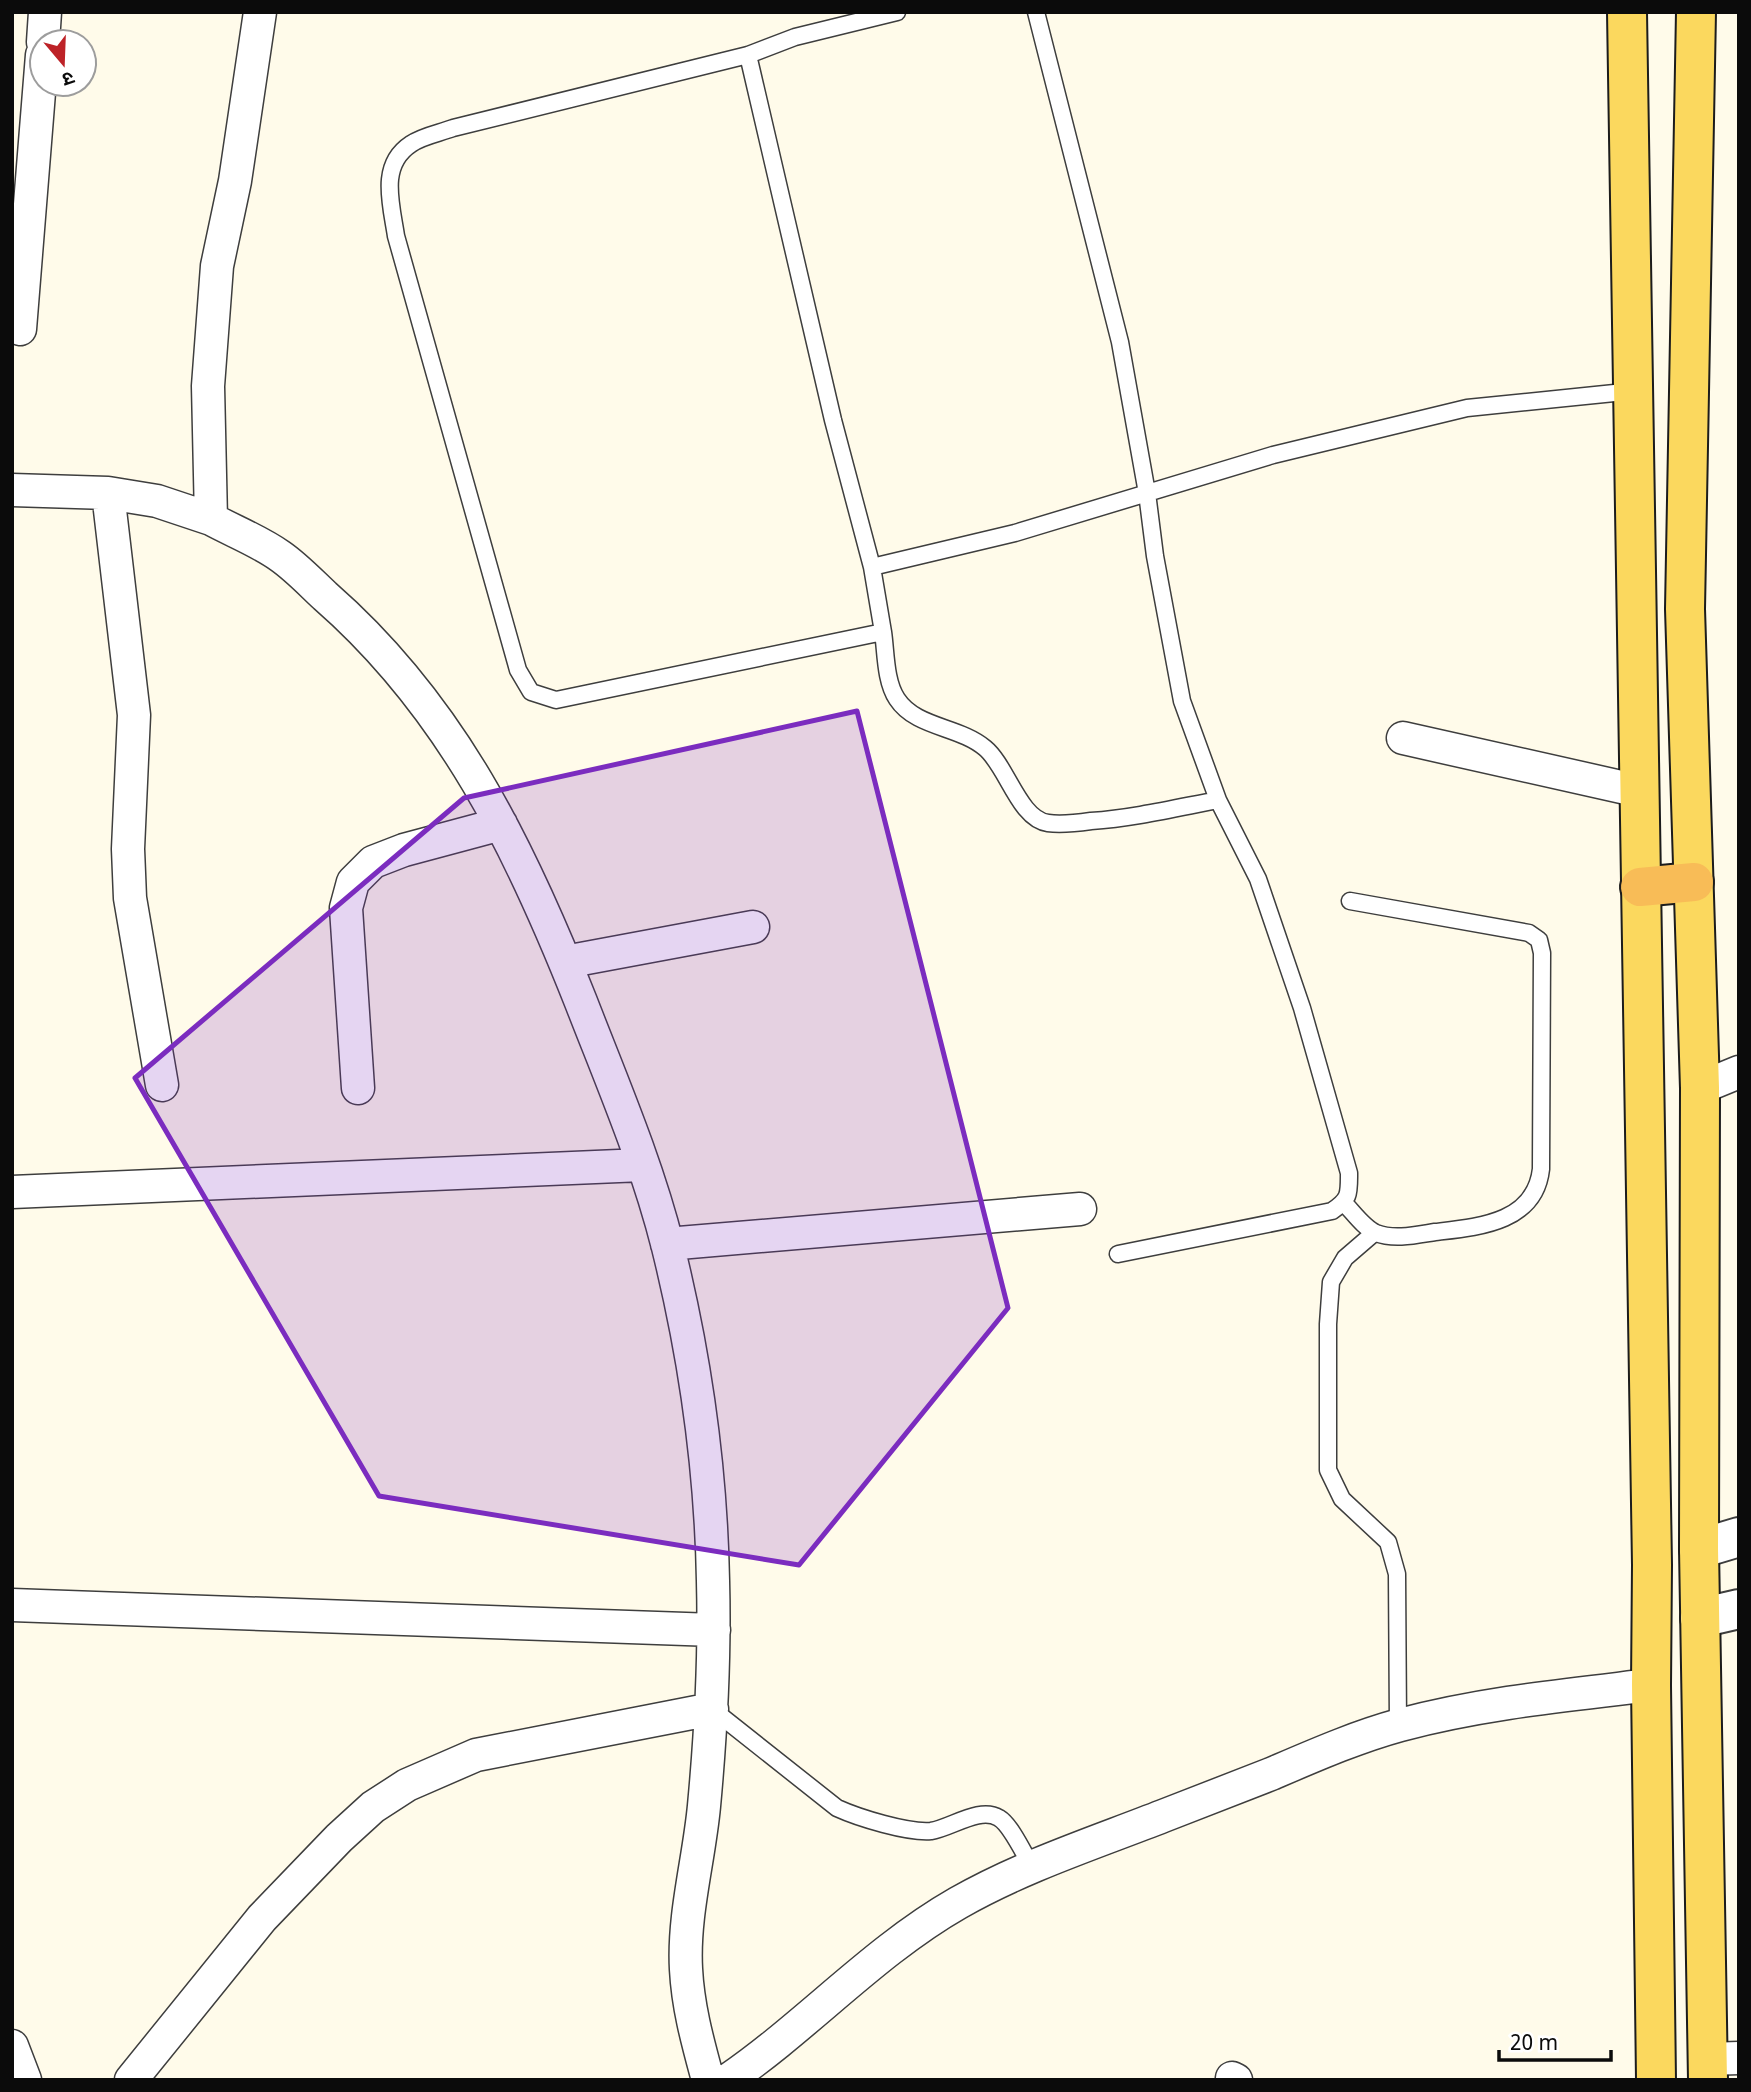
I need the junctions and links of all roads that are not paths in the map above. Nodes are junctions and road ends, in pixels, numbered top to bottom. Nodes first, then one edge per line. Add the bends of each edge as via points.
1 (260, 12) edge
2 (897, 12) edge
3 (1036, 12) edge
4 (1627, 12) edge
5 (1696, 12) edge
6 (748, 55) junction
7 (39, 98) edge
8 (20, 329) dead end
9 (1634, 391) junction
10 (12, 490) edge
11 (108, 493) junction
12 (1147, 493) junction
13 (211, 519) junction
14 (872, 568) junction
15 (883, 632) junction
16 (1403, 738) dead end
17 (1639, 790) junction
18 (1218, 800) junction
19 (501, 824) junction
20 (1694, 883) junction
21 (1640, 887) junction
22 (1350, 901) dead end
23 (753, 927) dead end
24 (565, 962) junction
25 (1739, 1072) edge
26 (162, 1085) dead end
27 (358, 1088) dead end
28 (1700, 1088) junction
29 (642, 1165) junction
30 (12, 1192) edge
31 (1344, 1203) junction
32 (1080, 1209) dead end
33 (1374, 1233) junction
34 (667, 1244) junction
35 (1118, 1254) dead end
36 (1739, 1537) edge
37 (1699, 1549) junction
38 (12, 1605) edge
39 (1739, 1609) edge
40 (1700, 1618) junction
41 (713, 1630) junction
42 (1651, 1685) junction
43 (712, 1709) junction
44 (1398, 1726) junction
45 (1032, 1867) junction
46 (12, 2046) edge
47 (1718, 2066) edge
48 (25, 2080) edge
49 (131, 2080) edge
50 (708, 2080) edge
51 (728, 2080) edge
52 (1656, 2080) edge

1 - 13 street via 235,181 217,266 208,386
2 - 6 lane via 795,37
3 - 12 lane via 1120,342
4 - 9 main road
5 - 20 main road via 1685,609
6 - 14 lane
6 - 15 lane via 453,128 411,144 391,165 388,189 396,236 518,670 531,692 556,700 586,695
7 - 8 street
9 - 12 lane via 1467,408 1273,455
9 - 17 main road
10 - 11 street
11 - 13 street via 157,501
11 - 26 street via 134,715 128,849 131,898
12 - 14 lane via 1015,533
12 - 18 lane via 1182,701
13 - 19 street via 280,556 349,616 419,693
14 - 15 lane
15 - 18 lane via 890,683 902,706 982,745 994,756 1030,815 1045,823 1119,819
16 - 17 street
17 - 21 main road
18 - 31 lane via 1258,879 1302,1008 1349,1173
19 - 24 street
19 - 27 street via 373,862 353,882 346,908
20 - 21 highway
20 - 28 main road
21 - 42 main road
22 - 33 lane via 1529,933 1539,940 1542,953 1539,1184 1532,1197 1504,1219 1484,1226 1400,1237
23 - 24 street
24 - 29 street
25 - 28 street
28 - 37 main road
29 - 30 street
29 - 34 street
31 - 33 lane
31 - 35 lane via 1332,1212
32 - 34 street
33 - 44 lane via 1345,1258 1331,1282 1328,1470 1342,1499 1388,1542 1396,1574
34 - 41 street via 699,1411 709,1511
36 - 37 street
37 - 40 main road
38 - 41 street
39 - 40 street
40 - 47 main road
41 - 43 street
42 - 44 street via 1513,1702
42 - 52 main road
43 - 45 lane via 837,1808 915,1830 932,1830 988,1814 999,1818
43 - 49 street via 476,1755 407,1785 373,1807 272,1908
43 - 50 street via 686,1966 692,2022
44 - 45 street
45 - 51 street via 958,1903 907,1938
46 - 48 street

